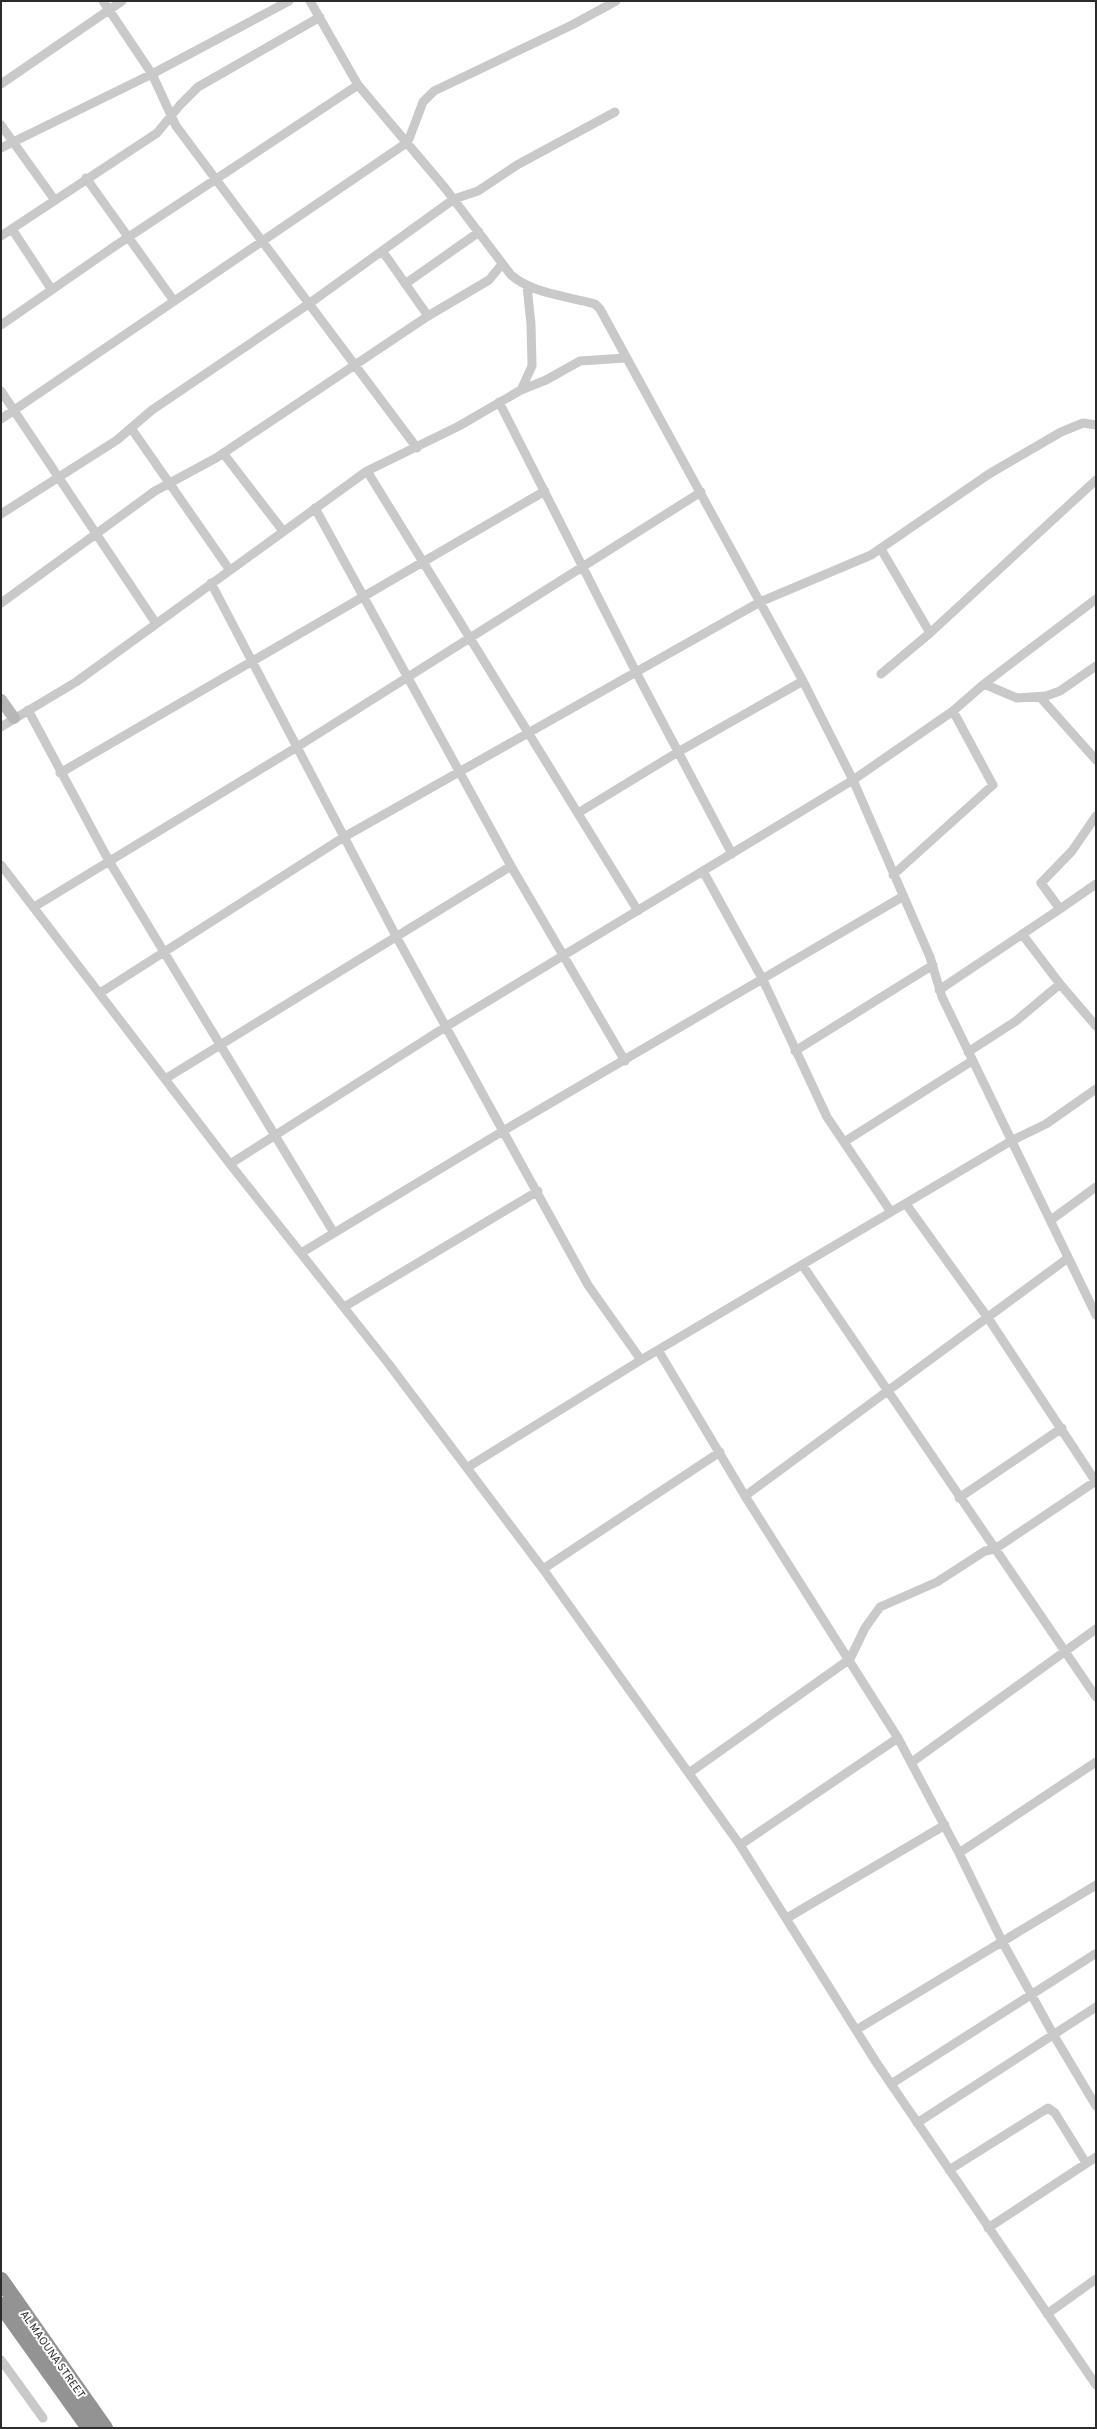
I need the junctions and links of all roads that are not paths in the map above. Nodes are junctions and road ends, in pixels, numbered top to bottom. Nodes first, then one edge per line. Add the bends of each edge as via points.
1 (103, 1) edge
2 (122, 1) edge
3 (289, 1) edge
4 (310, 1) edge
5 (616, 1) edge
6 (109, 10) junction
7 (320, 16) junction
8 (152, 74) junction
9 (1, 84) edge
10 (358, 85) junction
11 (615, 112) dead end
12 (171, 116) junction
13 (1, 125) edge
14 (14, 142) junction
15 (407, 142) junction
16 (1, 148) edge
17 (86, 178) junction
18 (217, 179) junction
19 (54, 199) junction
20 (454, 200) junction
21 (12, 228) junction
22 (479, 232) junction
23 (1, 236) edge
24 (129, 237) junction
25 (263, 240) junction
26 (383, 252) junction
27 (502, 264) junction
28 (405, 284) junction
29 (527, 286) junction
30 (52, 290) junction
31 (174, 301) junction
32 (310, 304) junction
33 (428, 316) junction
34 (1, 325) edge
35 (625, 358) junction
36 (356, 366) junction
37 (521, 390) junction
38 (1, 391) edge
39 (499, 402) junction
40 (14, 410) junction
41 (1, 419) edge
42 (1096, 425) edge
43 (131, 428) junction
44 (417, 448) junction
45 (223, 453) junction
46 (367, 471) junction
47 (58, 476) junction
48 (1096, 480) edge
49 (170, 483) junction
50 (545, 491) junction
51 (701, 492) junction
52 (315, 508) junction
53 (1, 514) edge
54 (283, 531) junction
55 (97, 534) junction
56 (881, 549) junction
57 (424, 563) junction
58 (584, 567) junction
59 (229, 569) junction
60 (211, 583) junction
61 (363, 598) junction
62 (1096, 599) edge
63 (760, 602) junction
64 (1, 603) edge
65 (156, 622) junction
66 (930, 633) junction
67 (470, 636) junction
68 (252, 663) junction
69 (1096, 666) edge
70 (636, 672) junction
71 (881, 674) dead end
72 (406, 676) junction
73 (803, 681) junction
74 (984, 684) junction
75 (1040, 697) junction
76 (1, 700) edge
77 (28, 710) junction
78 (953, 711) junction
79 (14, 718) junction
80 (1, 727) edge
81 (529, 734) junction
82 (297, 747) junction
83 (678, 752) junction
84 (1096, 760) edge
85 (60, 773) junction
86 (460, 773) junction
87 (853, 780) junction
88 (578, 813) junction
89 (1096, 816) edge
90 (344, 837) junction
91 (732, 854) junction
92 (109, 861) junction
93 (1, 865) edge
94 (511, 866) junction
95 (703, 871) junction
96 (893, 875) junction
97 (1096, 884) edge
98 (902, 897) junction
99 (34, 907) junction
100 (1060, 909) junction
101 (638, 911) junction
102 (1022, 934) junction
103 (396, 936) junction
104 (164, 952) junction
105 (562, 956) junction
106 (933, 965) junction
107 (763, 980) junction
108 (1060, 984) junction
109 (939, 990) junction
110 (100, 993) junction
111 (447, 1026) junction
112 (1096, 1026) edge
113 (219, 1045) junction
114 (795, 1050) junction
115 (968, 1052) junction
116 (626, 1061) junction
117 (972, 1061) junction
118 (165, 1079) junction
119 (1096, 1089) edge
120 (503, 1131) junction
121 (274, 1136) junction
122 (1010, 1141) junction
123 (844, 1142) junction
124 (230, 1164) junction
125 (1096, 1187) edge
126 (538, 1191) junction
127 (906, 1204) junction
128 (891, 1212) junction
129 (1051, 1220) junction
130 (334, 1233) junction
131 (301, 1253) junction
132 (1068, 1258) junction
133 (803, 1266) junction
134 (344, 1307) junction
135 (1096, 1315) edge
136 (988, 1318) junction
137 (658, 1350) junction
138 (641, 1360) junction
139 (887, 1392) junction
140 (1062, 1428) junction
141 (720, 1452) junction
142 (468, 1467) junction
143 (1096, 1481) edge
144 (746, 1496) junction
145 (959, 1498) junction
146 (995, 1549) junction
147 (543, 1569) junction
148 (1096, 1629) edge
149 (1066, 1652) junction
150 (850, 1659) junction
151 (1096, 1697) edge
152 (898, 1738) junction
153 (912, 1762) junction
154 (1096, 1762) edge
155 (689, 1773) junction
156 (944, 1825) junction
157 (740, 1845) junction
158 (959, 1853) junction
159 (1096, 1885) edge
160 (787, 1918) junction
161 (1003, 1943) junction
162 (1095, 1954) dead end
163 (1030, 1993) junction
164 (1096, 2007) edge
165 (856, 2030) junction
166 (1053, 2034) junction
167 (891, 2084) junction
168 (1096, 2106) edge
169 (917, 2122) junction
170 (1096, 2157) edge
171 (1086, 2163) junction
172 (949, 2170) junction
173 (988, 2228) junction
174 (1096, 2279) edge
175 (1, 2280) edge
176 (1, 2305) edge
177 (1047, 2314) junction
178 (1, 2360) edge
179 (1096, 2386) edge
180 (43, 2418) dead end
181 (89, 2428) edge
182 (105, 2428) edge

1 - 6 street
2 - 6 street
3 - 8 street
4 - 7 street
5 - 15 street via 572,25 434,91 423,102
6 - 8 street
6 - 9 street
7 - 10 street
7 - 12 street via 198,88
8 - 12 street
8 - 14 street
10 - 15 street
10 - 18 street
11 - 20 street via 517,165 478,190
12 - 17 street via 157,132
12 - 18 street
13 - 14 street
14 - 16 street
14 - 19 street
15 - 20 street
15 - 25 street
17 - 19 street
17 - 24 street
18 - 24 street
18 - 25 street
19 - 21 street
20 - 22 street
20 - 26 street
21 - 23 street
21 - 30 street
22 - 27 street
22 - 28 street
24 - 30 street
24 - 31 street
25 - 31 street
25 - 32 street
26 - 28 street
26 - 32 street
27 - 29 street via 516,279
27 - 33 street via 490,280
28 - 33 street
29 - 35 street via 595,304
29 - 37 street via 532,366
30 - 34 street
31 - 40 street
32 - 36 street
32 - 43 street via 152,410
33 - 36 street
35 - 37 street via 580,361 546,380
35 - 51 street
36 - 44 street
36 - 45 street
37 - 39 street
38 - 40 street
39 - 44 street
39 - 50 street
40 - 41 street
40 - 47 street
42 - 56 street via 1083,423 1061,432 988,474
43 - 47 street
43 - 49 street
44 - 46 street
45 - 49 street
45 - 54 street
46 - 52 street
46 - 57 street
47 - 53 street
47 - 55 street
48 - 66 street
49 - 55 street
49 - 59 street
50 - 57 street
50 - 58 street
51 - 58 street
51 - 63 street
52 - 54 street
52 - 61 street
54 - 59 street
55 - 64 street
55 - 65 street
56 - 63 street via 848,567
56 - 66 street
57 - 61 street
57 - 67 street
58 - 67 street
58 - 70 street
59 - 60 street
60 - 65 street
60 - 68 street
61 - 68 street
61 - 72 street
62 - 74 street
63 - 70 street
63 - 73 street
65 - 77 street via 76,682
66 - 71 street
67 - 72 street
67 - 81 street
68 - 82 street
68 - 85 street
69 - 75 street via 1060,692
70 - 81 street
70 - 83 street
72 - 82 street
72 - 86 street
73 - 83 street
73 - 87 street
74 - 75 street via 1017,698
74 - 78 street
75 - 84 street
76 - 79 street
77 - 79 street
77 - 85 street
78 - 87 street
78 - 96 street via 993,785
79 - 80 street
81 - 86 street
81 - 88 street
82 - 90 street
82 - 92 street
83 - 88 street
83 - 91 street
85 - 92 street
86 - 90 street
86 - 94 street
87 - 91 street
87 - 96 street
88 - 101 street
89 - 100 street via 1072,851 1041,883
90 - 103 street
90 - 104 street
91 - 95 street
92 - 99 street
92 - 104 street
93 - 99 street
94 - 103 street
94 - 105 street
95 - 101 street
95 - 107 street
96 - 98 street
97 - 100 street
98 - 106 street
98 - 107 street
99 - 110 street
100 - 102 street
101 - 105 street
102 - 108 street
102 - 109 street
103 - 111 street
103 - 113 street
104 - 110 street
104 - 113 street
105 - 111 street
105 - 116 street
106 - 109 street
106 - 114 street
107 - 114 street
107 - 116 street
108 - 112 street
108 - 115 street via 1016,1021
109 - 115 street
110 - 118 street
111 - 120 street
111 - 121 street
113 - 118 street
113 - 121 street
114 - 123 street via 827,1117
115 - 117 street
116 - 120 street
117 - 122 street
117 - 123 street
118 - 124 street
119 - 122 street via 1046,1124
120 - 126 street
120 - 130 street
121 - 124 street
121 - 130 street
122 - 127 street
122 - 129 street
123 - 128 street
124 - 131 street
125 - 129 street
126 - 134 street
126 - 138 street via 588,1285
127 - 128 street
127 - 136 street
128 - 133 street
129 - 132 street
130 - 131 street
131 - 134 street
132 - 135 street
132 - 136 street
133 - 137 street
133 - 139 street
134 - 142 street
136 - 139 street
136 - 140 street
137 - 138 street
137 - 141 street
138 - 142 street
139 - 144 street
139 - 145 street
140 - 143 street
140 - 145 street
141 - 144 street
141 - 147 street
142 - 147 street
143 - 146 street
144 - 150 street
145 - 146 street
146 - 149 street
146 - 150 street via 985,1551 937,1582 880,1607 865,1628
147 - 155 street
148 - 149 street
149 - 151 street
149 - 153 street
150 - 152 street
150 - 155 street
152 - 153 street
152 - 157 street
153 - 156 street
154 - 158 street
155 - 157 street
156 - 158 street
156 - 160 street
157 - 160 street
158 - 161 street
159 - 161 street
160 - 165 street
161 - 163 street
161 - 165 street
162 - 163 street
163 - 166 street
163 - 167 street
164 - 166 street
165 - 167 street
166 - 168 street
166 - 169 street
167 - 169 street
169 - 172 street
170 - 171 street
171 - 172 street via 1055,2113 1048,2108
171 - 173 street
172 - 173 street
173 - 177 street
174 - 177 street
175 - 182 highway, AL MAOUNA STREET
176 - 181 highway
177 - 179 street
178 - 180 street

